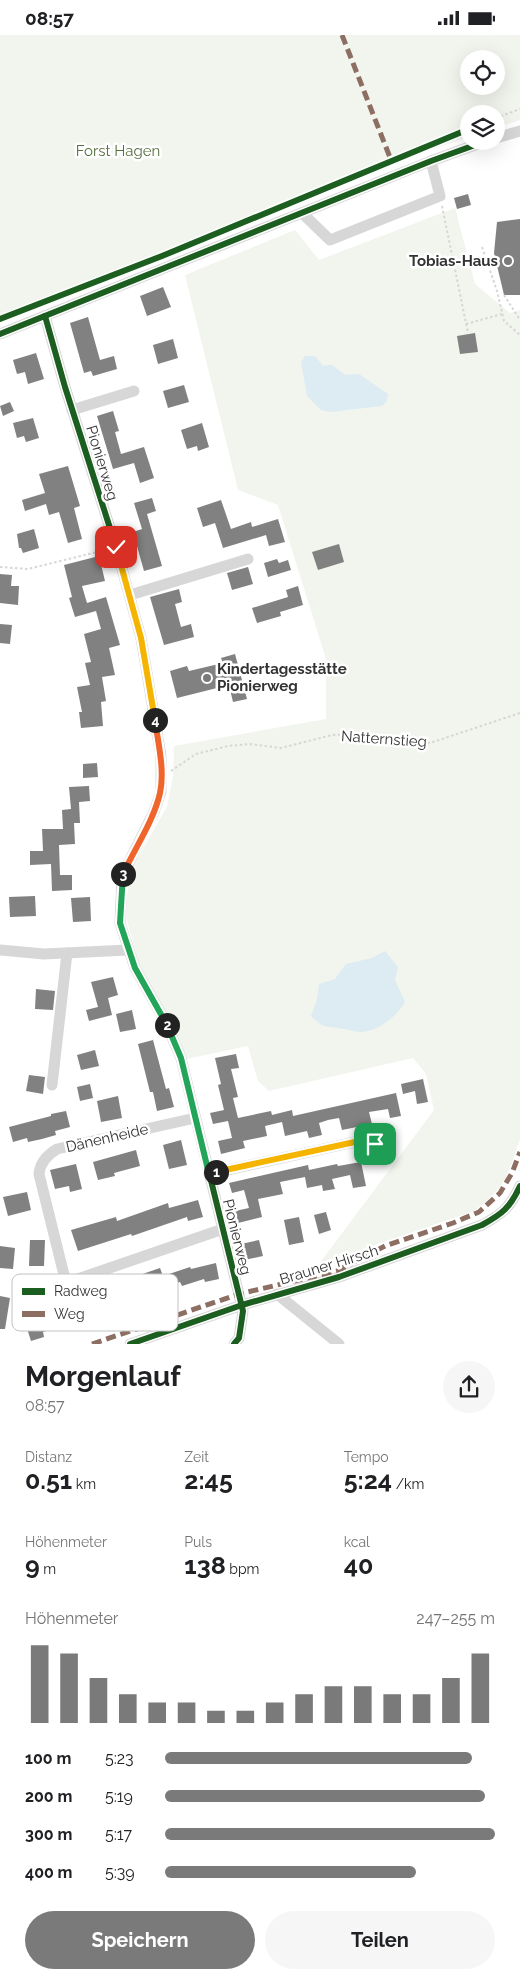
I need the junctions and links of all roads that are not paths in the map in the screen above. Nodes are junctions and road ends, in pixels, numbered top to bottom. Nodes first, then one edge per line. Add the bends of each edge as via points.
1 (520, 131) edge
2 (505, 135) edge
3 (461, 150) edge
4 (431, 161) junction
5 (302, 213) junction
6 (45, 316) junction
7 (0, 334) edge
8 (134, 391) dead end
9 (72, 410) junction
10 (248, 559) dead end
11 (130, 595) junction
12 (0, 950) edge
13 (128, 950) junction
14 (67, 953) junction
15 (52, 1085) dead end
16 (195, 1117) junction
17 (375, 1144) dead end
18 (209, 1174) junction
19 (520, 1186) edge
20 (222, 1229) junction
21 (64, 1274) edge
22 (92, 1274) edge
23 (277, 1294) junction
24 (242, 1305) junction
25 (178, 1327) edge
26 (167, 1331) edge
27 (130, 1344) edge
28 (234, 1344) edge
29 (339, 1344) edge

1 - 2 street
3 - 4 street
4 - 5 street
4 - 5 street via 440,196 330,240
5 - 6 street
6 - 7 street
6 - 9 street, Pionierweg
8 - 9 street
9 - 11 street, Pionierweg
10 - 11 street
11 - 13 street, Pionierweg via 141,638 162,773 161,791 154,812 122,876 120,923
12 - 14 street
13 - 14 street
13 - 16 street, Pionierweg via 181,1058
14 - 15 street
16 - 18 street, Pionierweg
16 - 21 street, Dänenheide via 57,1149 46,1158 39,1174
17 - 18 street via 364,1140
18 - 20 street, Pionierweg
19 - 23 street, Brauner Hirsch via 502,1213 482,1225 339,1277
20 - 22 street
20 - 24 street, Pionierweg
23 - 24 street, Brauner Hirsch
23 - 29 street
24 - 25 street, Brauner Hirsch
24 - 28 street, Pionierweg via 239,1338
26 - 27 street, Brauner Hirsch

